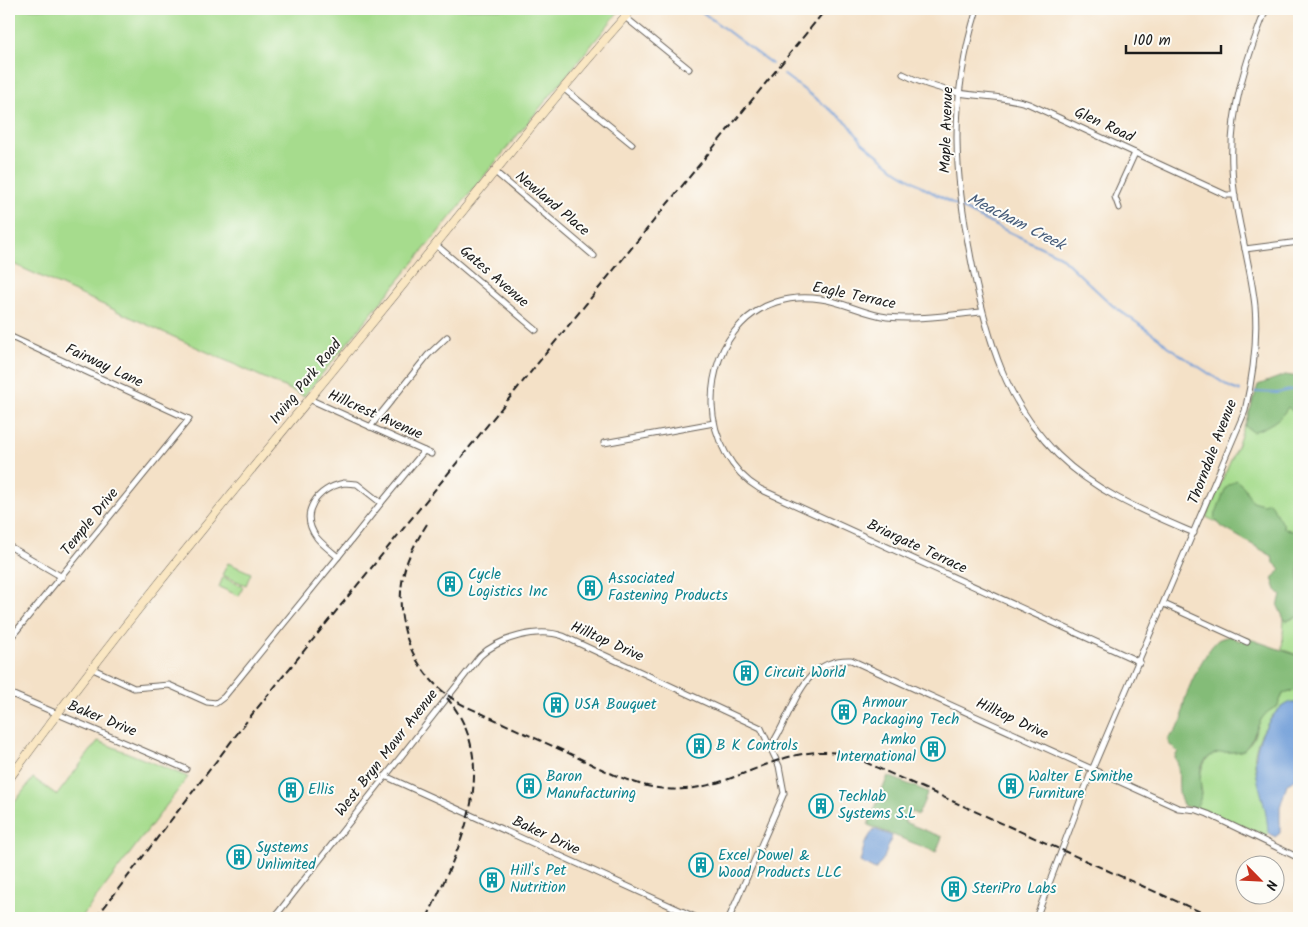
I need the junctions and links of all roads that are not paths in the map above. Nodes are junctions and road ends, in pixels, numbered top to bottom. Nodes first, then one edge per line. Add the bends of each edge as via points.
1 (632, 9) edge
2 (977, 9) edge
3 (1266, 9) edge
4 (625, 17) junction
5 (689, 69) dead end
6 (903, 74) dead end
7 (563, 88) junction
8 (959, 92) junction
9 (632, 144) dead end
10 (1135, 153) junction
11 (494, 171) junction
12 (1235, 195) junction
13 (1119, 208) dead end
14 (1299, 242) edge
15 (435, 244) junction
16 (1245, 249) junction
17 (594, 256) dead end
18 (982, 312) junction
19 (536, 330) dead end
20 (9, 336) edge
21 (447, 338) dead end
22 (309, 399) junction
23 (189, 419) joint
24 (714, 423) junction
25 (370, 427) junction
26 (604, 443) dead end
27 (424, 451) junction
28 (431, 454) dead end
29 (381, 503) junction
30 (1194, 534) junction
31 (9, 546) edge
32 (338, 557) junction
33 (62, 577) junction
34 (1164, 604) junction
35 (541, 633) joint
36 (9, 640) edge
37 (1247, 642) dead end
38 (1140, 662) junction
39 (93, 669) junction
40 (9, 693) edge
41 (57, 714) junction
42 (771, 746) junction
43 (186, 769) dead end
44 (1092, 770) junction
45 (385, 776) junction
46 (9, 778) edge
47 (1299, 858) edge
48 (274, 918) edge
49 (698, 918) edge
50 (729, 918) edge
51 (1036, 918) edge

1 - 4 main road, Irving Park Road
2 - 8 street, Maple Avenue
3 - 12 street, Thorndale Avenue via 1250,50 1236,101 1232,154
4 - 5 street
4 - 7 main road, Irving Park Road
6 - 8 street, Glen Road
7 - 9 street
7 - 11 main road, Irving Park Road
8 - 10 street, Glen Road via 1009,97 1030,104
8 - 18 street, Maple Avenue via 956,141 961,205
10 - 12 street, Glen Road via 1226,196
10 - 13 street via 1115,197
11 - 15 main road, Irving Park Road
11 - 17 street, Newland Place
12 - 16 street, Thorndale Avenue
14 - 16 street
15 - 19 street, Gates Avenue
15 - 22 main road, Irving Park Road
16 - 30 street, Thorndale Avenue via 1255,305 1252,383 1239,427
18 - 24 street, Eagle Terrace via 901,318 866,313 822,299 803,297 770,304 749,317 720,355 712,403
18 - 30 street, Maple Avenue via 996,361 1007,384 1035,428 1059,455 1107,494
20 - 23 street, Fairway Lane
21 - 25 street via 428,355
22 - 25 street, Hillcrest Avenue
22 - 39 main road, Irving Park Road
23 - 33 street, Temple Drive
24 - 26 street
24 - 38 street, Briargate Terrace via 730,462 745,479 760,489
25 - 27 street, Hillcrest Avenue
27 - 28 street, Hillcrest Avenue
27 - 29 street
29 - 32 street
29 - 32 street via 357,484 344,482 329,486 317,496 310,511 310,525 318,538
30 - 34 street, Thorndale Avenue
31 - 33 street
32 - 39 street via 216,703 169,685 134,688
33 - 36 street, Temple Drive
34 - 37 street
34 - 38 street, Thorndale Avenue
35 - 42 street, Hilltop Drive via 563,636 754,723 761,728
35 - 45 street, West Bryn Mawr Avenue via 499,642 480,656
38 - 44 street, Thorndale Avenue
39 - 41 main road, Irving Park Road
40 - 41 street, Baker Drive
41 - 43 street, Baker Drive
41 - 46 main road, Irving Park Road
42 - 44 street, Hilltop Drive via 813,672 826,663 851,660
42 - 50 street via 784,793
44 - 47 street, Hilltop Drive via 1178,808 1208,814
44 - 51 street, Thorndale Avenue
45 - 48 street, West Bryn Mawr Avenue
45 - 49 street, Baker Drive

